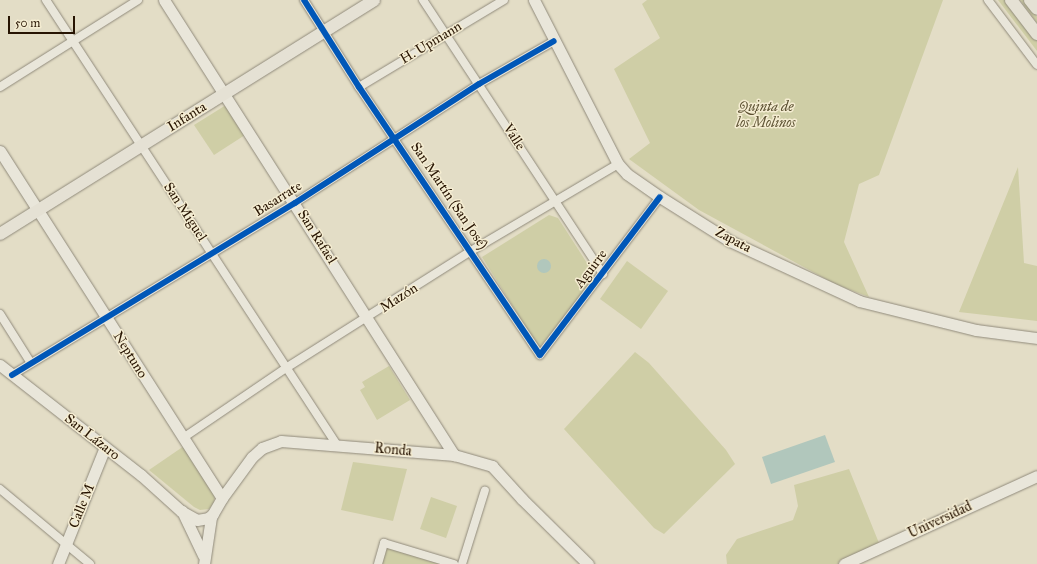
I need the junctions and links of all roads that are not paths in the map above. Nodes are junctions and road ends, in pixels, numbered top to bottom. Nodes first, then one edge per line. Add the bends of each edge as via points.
1 (46, 0) edge
2 (138, 0) edge
3 (164, 0) edge
4 (304, 0) edge
5 (374, 0) edge
6 (423, 0) edge
7 (504, 0) edge
8 (534, 0) edge
9 (988, 0) edge
10 (1011, 0) edge
11 (1030, 0) edge
12 (1037, 9) edge
13 (324, 31) junction
14 (1037, 34) edge
15 (446, 35) junction
16 (554, 40) junction
17 (72, 41) junction
18 (1037, 65) edge
19 (479, 84) junction
20 (359, 87) junction
21 (0, 88) edge
22 (225, 93) junction
23 (395, 138) junction
24 (141, 146) junction
25 (0, 151) edge
26 (618, 164) junction
27 (660, 197) junction
28 (557, 201) junction
29 (296, 203) junction
30 (37, 210) junction
31 (0, 234) edge
32 (472, 251) junction
33 (213, 254) junction
34 (603, 274) junction
35 (0, 314) edge
36 (106, 317) junction
37 (366, 318) junction
38 (1037, 338) edge
39 (540, 355) joint
40 (31, 363) junction
41 (0, 365) edge
42 (286, 368) junction
43 (12, 375) junction
44 (183, 438) junction
45 (337, 445) junction
46 (105, 447) junction
47 (454, 455) junction
48 (1037, 476) edge
49 (0, 489) edge
50 (485, 490) dead end
51 (222, 498) junction
52 (181, 511) junction
53 (213, 514) junction
54 (66, 544) junction
55 (204, 562) edge
56 (58, 564) edge
57 (90, 564) edge
58 (378, 564) edge
59 (454, 564) edge
60 (462, 564) edge
61 (588, 564) edge
62 (844, 564) edge

1 - 17 street, San Miguel
2 - 17 street
3 - 22 main road, San Rafael
4 - 13 street, San Martín (San José)
5 - 13 main road, Infanta
6 - 15 street, Valle
7 - 15 street, H. Upmann
8 - 16 main road, Zapata
9 - 18 street
10 - 14 main road
11 - 12 main road
13 - 20 street, San Martín (San José)
13 - 22 main road, Infanta
15 - 19 street, Valle
15 - 20 street, H. Upmann
16 - 19 street, Basarrate
16 - 26 main road, Zapata
17 - 21 street
17 - 24 street, San Miguel
19 - 23 street, Basarrate
19 - 28 street, Valle
20 - 23 street, San Martín (San José)
22 - 24 main road, Infanta
22 - 29 main road, San Rafael
23 - 29 street, Basarrate
23 - 32 street, San Martín (San José)
24 - 30 main road, Infanta
24 - 33 street, San Miguel
25 - 30 main road, Neptuno
26 - 27 main road, Zapata via 627,174
26 - 28 street, Mazón
27 - 34 street, Aguirre
27 - 38 main road, Zapata via 730,241 859,301 976,330
28 - 32 street, Mazón
28 - 34 street, Valle
29 - 33 street, Basarrate
29 - 37 main road, San Rafael
30 - 31 main road, Infanta
30 - 36 main road, Neptuno
32 - 37 street, Mazón
32 - 39 street, San Martín (San José)
33 - 36 street, Basarrate
33 - 42 street, San Miguel
34 - 39 street, Aguirre
35 - 40 street
36 - 40 street, Basarrate
36 - 44 main road, Neptuno
37 - 42 street, Mazón
37 - 47 main road, San Rafael
40 - 43 street, Basarrate
41 - 43 main road, San Lázaro
42 - 44 street, Mazón
42 - 45 street, San Miguel
43 - 46 main road, San Lázaro
44 - 51 main road, Neptuno
45 - 47 main road, Ronda
45 - 51 main road, Ronda via 281,441 269,444 252,457
46 - 52 main road, San Lázaro
46 - 54 main road, Calle M
47 - 61 main road, Ronda via 492,466
48 - 62 main road, Universidad
49 - 54 street
50 - 60 street
51 - 53 main road, Ronda
52 - 53 main road, San Lázaro via 197,520
52 - 55 main road, San Lázaro via 198,540
53 - 55 main road, Ronda via 207,535
54 - 56 main road, Calle M
54 - 57 street
58 - 59 street via 384,543

